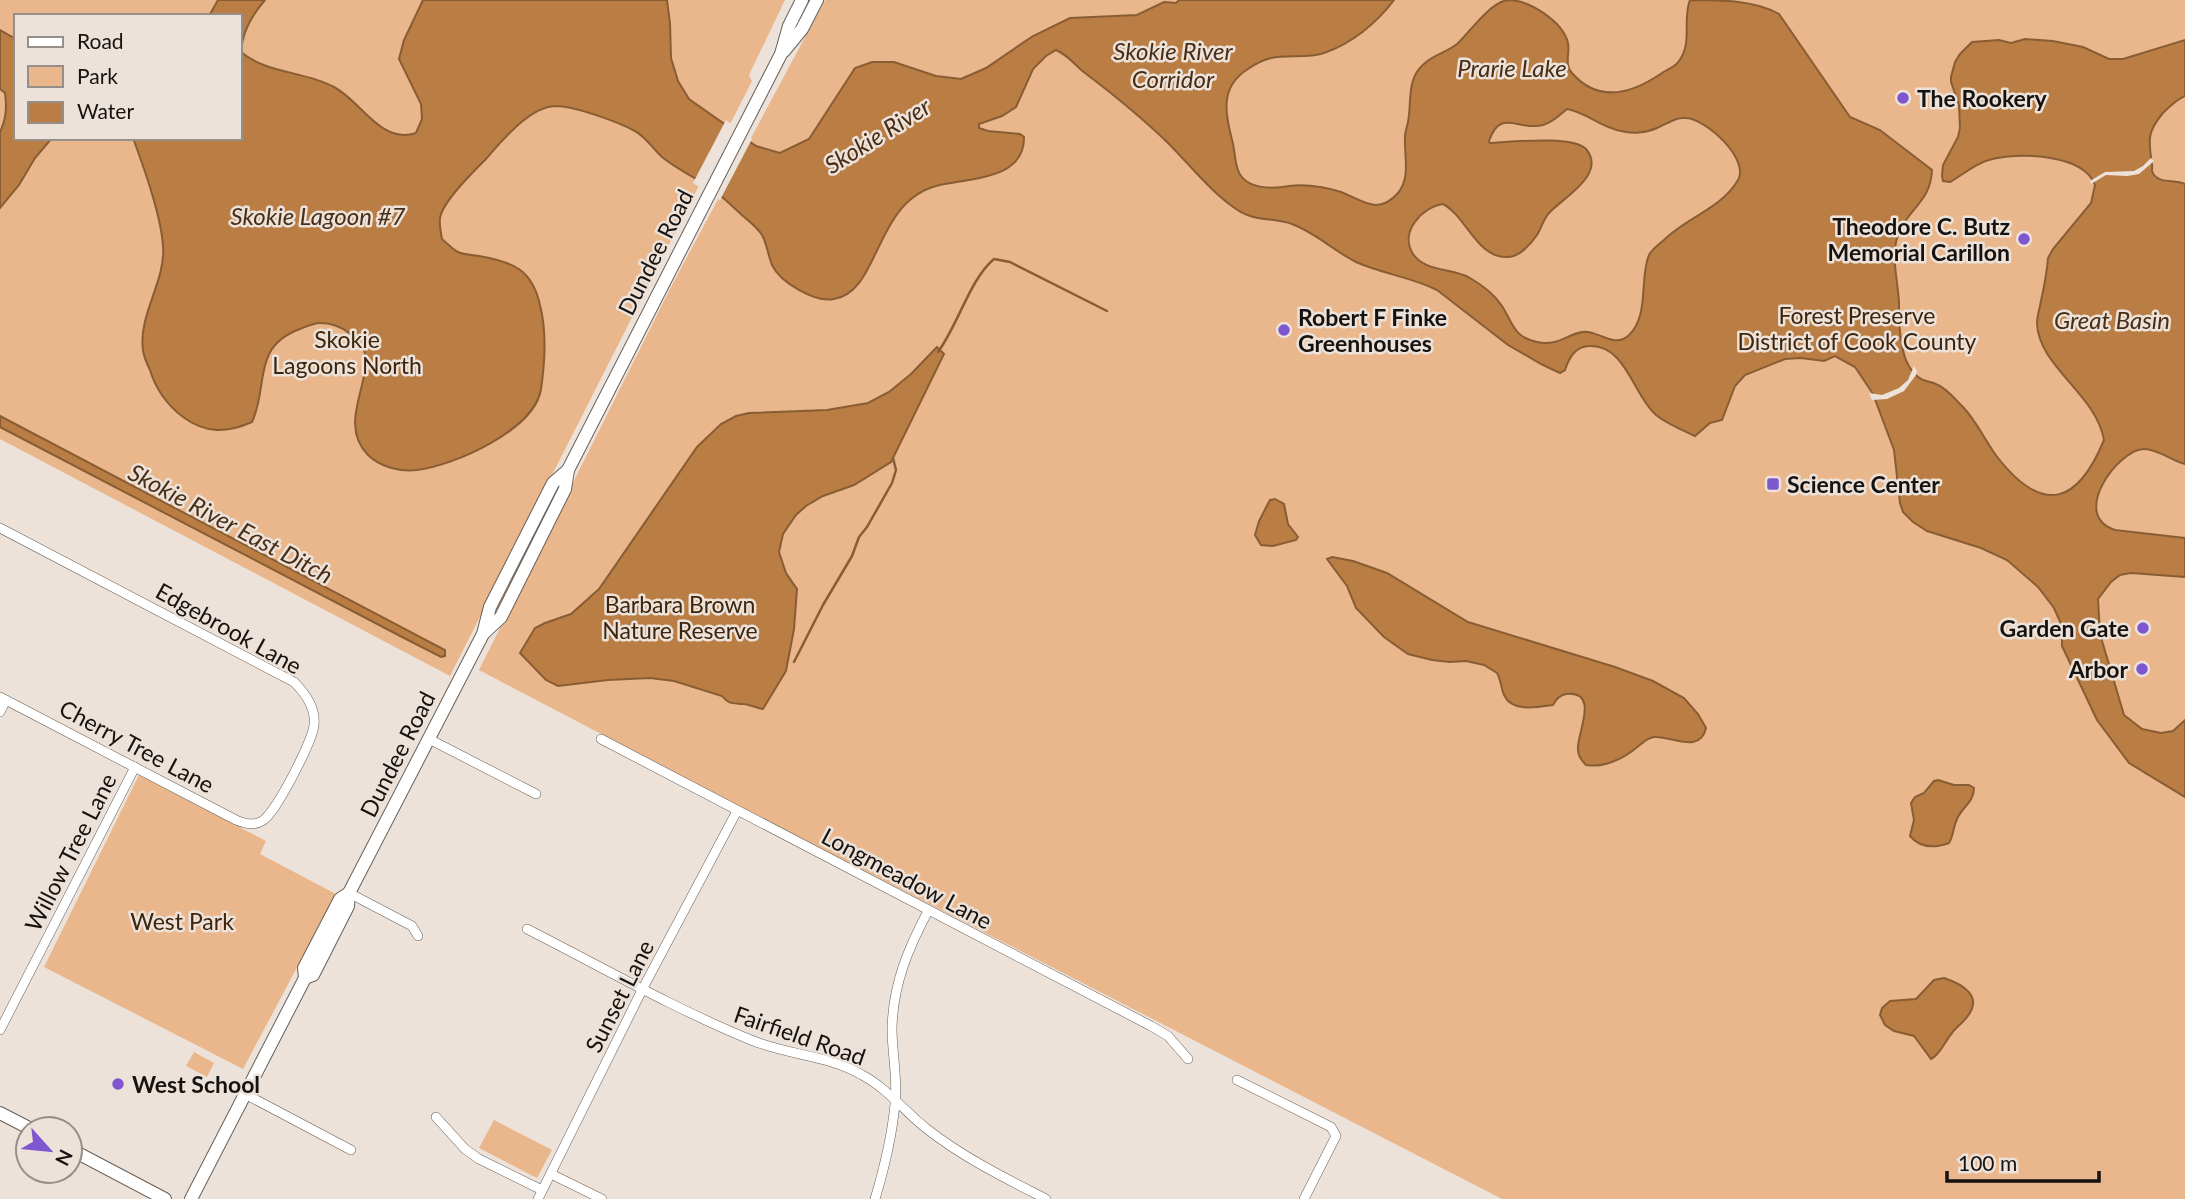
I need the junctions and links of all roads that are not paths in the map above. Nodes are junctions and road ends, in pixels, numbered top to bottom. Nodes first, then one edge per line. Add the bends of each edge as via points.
1 (802, 0) edge
2 (817, 0) edge
3 (781, 54) junction
4 (0, 528) edge
5 (3, 698) edge
6 (0, 712) edge
7 (429, 738) junction
8 (601, 739) dead end
9 (135, 767) junction
10 (536, 794) dead end
11 (737, 811) junction
12 (257, 824) joint
13 (349, 893) junction
14 (928, 911) junction
15 (527, 929) dead end
16 (418, 936) dead end
17 (643, 988) junction
18 (0, 1030) edge
19 (1188, 1059) dead end
20 (1237, 1080) dead end
21 (245, 1094) junction
22 (895, 1102) junction
23 (436, 1117) dead end
24 (351, 1150) dead end
25 (84, 1156) edge
26 (551, 1174) junction
27 (540, 1195) edge
28 (165, 1199) edge
29 (191, 1199) edge
30 (602, 1199) edge
31 (875, 1199) edge
32 (1046, 1199) edge
33 (1304, 1199) edge

1 - 3 main road, Dundee Road
2 - 3 main road, Dundee Road via 802,29
3 - 7 main road, Dundee Road via 568,470 553,483
4 - 12 street, Edgebrook Lane via 285,676 301,689 312,710 310,742 269,817
5 - 6 street
5 - 9 street, Cherry Tree Lane
7 - 10 street
7 - 13 main road, Dundee Road
8 - 11 street, Longmeadow Lane
9 - 12 street, Cherry Tree Lane via 244,824
9 - 18 street, Willow Tree Lane
11 - 14 street, Longmeadow Lane
11 - 17 street, Sunset Lane
13 - 16 street via 406,922
13 - 21 main road, Dundee Road via 348,906 313,975 305,978
14 - 19 street, Longmeadow Lane via 1162,1032
14 - 22 street via 910,945 895,999
15 - 17 street, Fairfield Road
17 - 22 street, Fairfield Road via 762,1045 847,1067 879,1085
17 - 26 street, Sunset Lane
20 - 33 street via 1335,1130
21 - 24 street
21 - 29 main road, Dundee Road
22 - 31 street
22 - 32 street, Fairfield Road via 958,1152
23 - 27 street via 465,1149
25 - 28 main road
26 - 27 street, Sunset Lane
26 - 30 street

